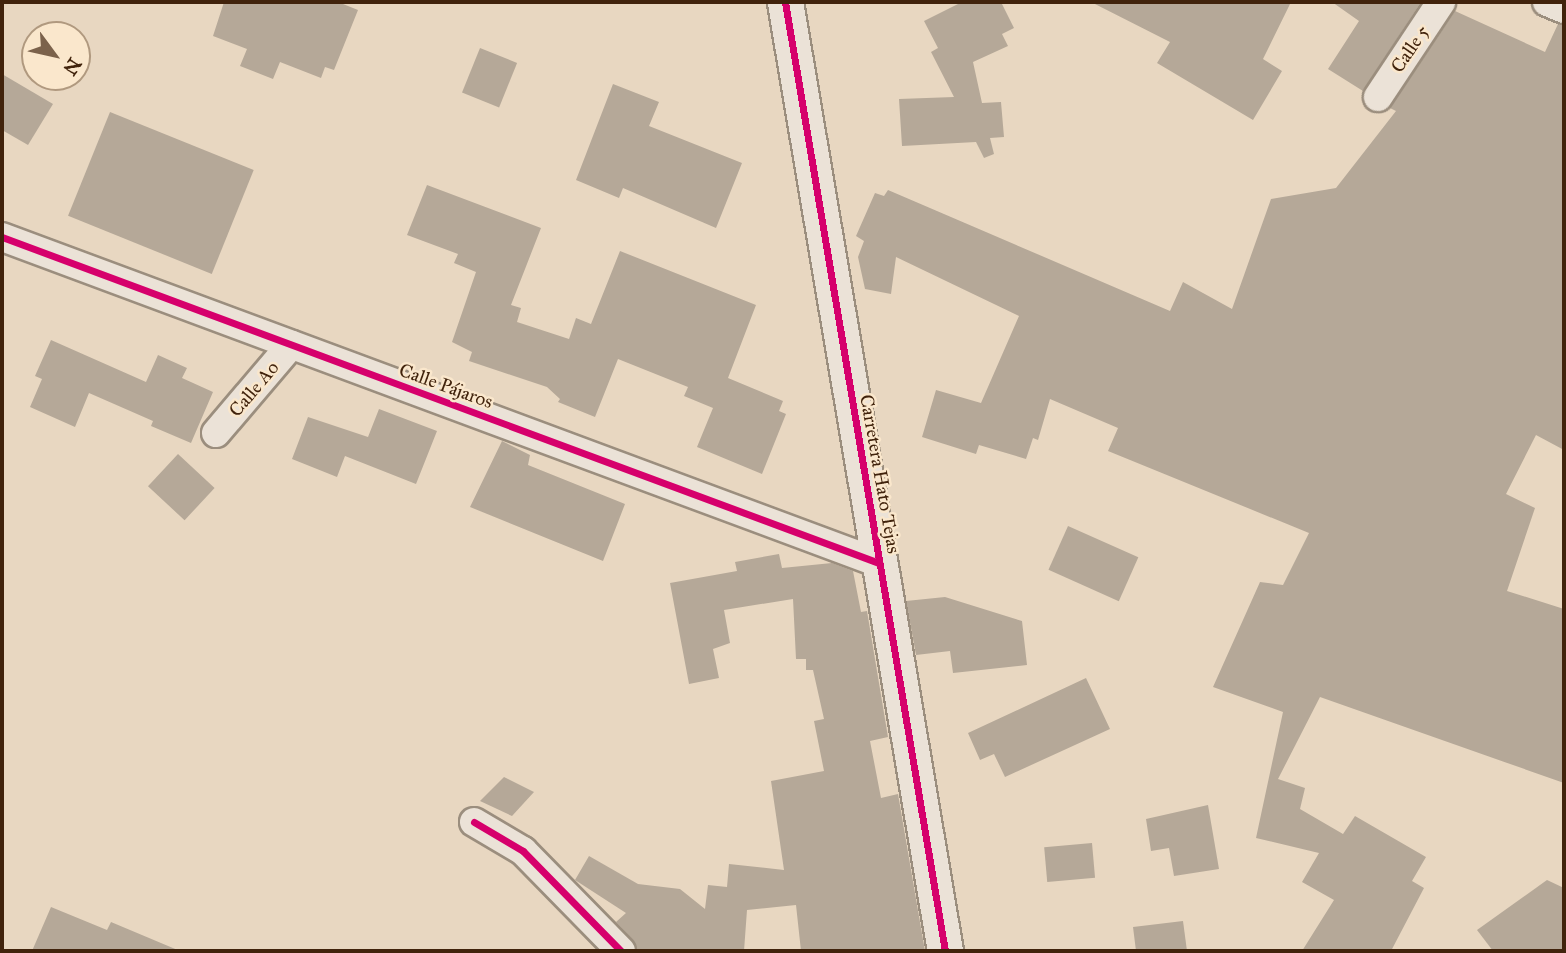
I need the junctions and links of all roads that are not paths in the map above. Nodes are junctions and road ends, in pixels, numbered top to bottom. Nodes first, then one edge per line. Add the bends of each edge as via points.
1 (785, 2) edge
2 (1441, 2) edge
3 (1546, 2) edge
4 (1564, 9) edge
5 (1378, 97) dead end
6 (2, 237) edge
7 (291, 345) junction
8 (216, 432) dead end
9 (879, 563) junction
10 (474, 822) dead end
11 (621, 951) edge
12 (945, 951) edge

1 - 9 street, Carretera Hato Tejas
2 - 5 street, Calle 5
3 - 4 street
6 - 7 street, Calle Pájaros
7 - 8 street, Calle Ao
7 - 9 street, Calle Pájaros
9 - 12 street, Carretera Hato Tejas
10 - 11 street via 523,851

